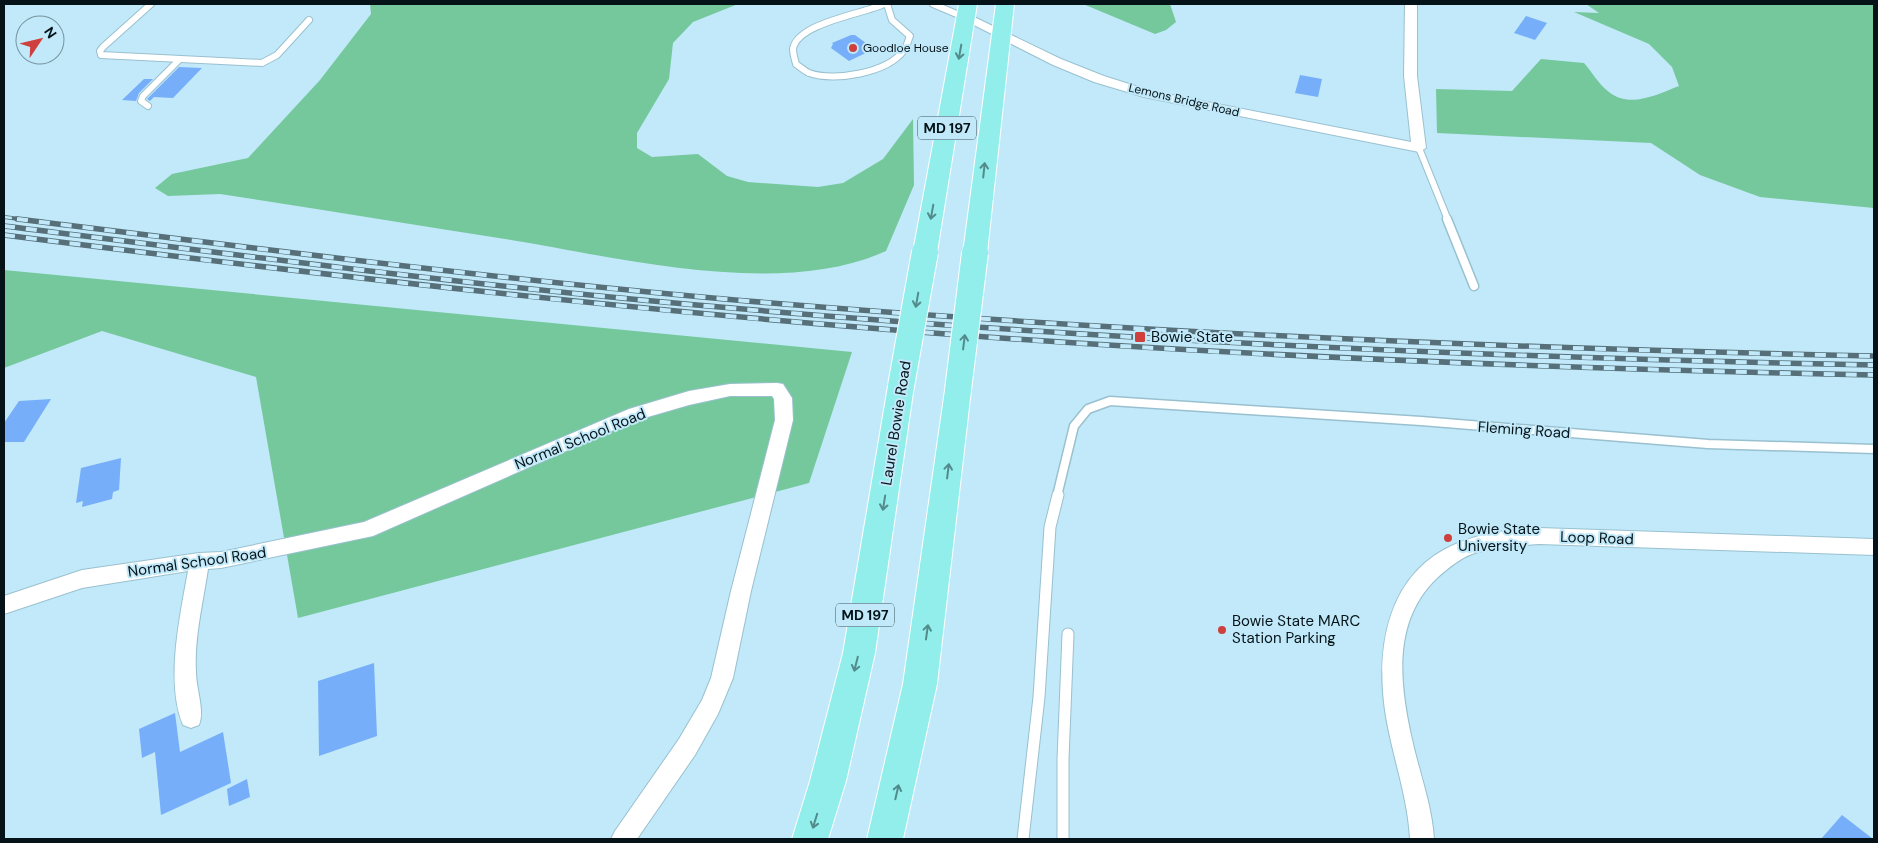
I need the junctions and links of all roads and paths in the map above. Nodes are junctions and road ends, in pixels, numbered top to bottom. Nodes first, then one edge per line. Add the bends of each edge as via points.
1 (151, 4) edge
2 (886, 4) edge
3 (933, 4) edge
4 (1005, 4) edge
5 (1411, 4) edge
6 (967, 11) edge
7 (309, 20) dead end
8 (1000, 36) junction
9 (179, 60) junction
10 (148, 106) dead end
11 (1419, 148) junction
12 (1474, 286) dead end
13 (1874, 449) edge
14 (1874, 547) edge
15 (199, 561) junction
16 (4, 605) edge
17 (1068, 634) dead end
18 (190, 718) dead end
19 (623, 839) edge
20 (810, 839) edge
21 (885, 839) edge
22 (1023, 839) edge
23 (1063, 839) edge
24 (1422, 839) edge

1 - 9 lane via 100,53 113,57
2 - 2 lane via 823,23 800,36 792,55 799,67 814,75 842,78 902,56 909,46 910,36 892,20
3 - 6 lane, Lemons Bridge Road
4 - 8 main road, MD 197
5 - 11 street via 1412,83
6 - 8 street, Lemons Bridge Road
6 -> 20 main road, Laurel Bowie Road / MD 197, bridge via 901,386 859,653 828,781
7 - 9 lane via 277,55 265,62
8 - 11 street, Lemons Bridge Road via 1099,79 1149,94
21 -> 8 main road, MD 197, bridge via 920,684
9 - 10 lane via 143,96 141,101
11 - 12 lane
13 - 22 lane, Fleming Road via 1708,444 1110,401 1091,406 1080,415 1074,426 1050,527 1039,697
14 - 24 street, Loop Road via 1556,536 1486,541 1462,549 1420,582 1406,601 1393,641 1391,679
15 - 16 street, Normal School Road via 82,579
15 - 18 street via 187,646
15 - 19 street, Normal School Road via 260,553 366,530 629,416 730,390 777,389 783,398 784,420 740,591 722,678 687,747
17 - 23 lane

